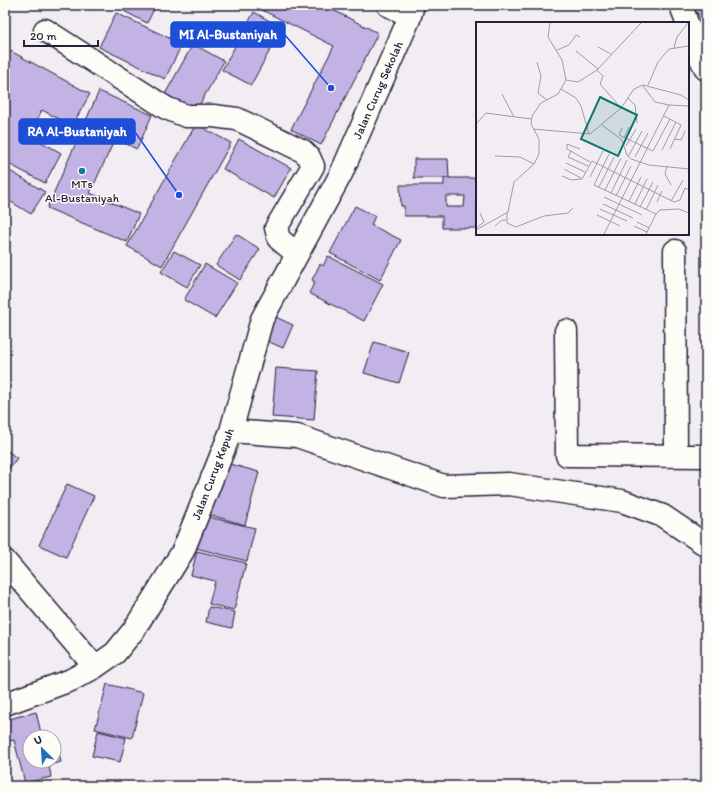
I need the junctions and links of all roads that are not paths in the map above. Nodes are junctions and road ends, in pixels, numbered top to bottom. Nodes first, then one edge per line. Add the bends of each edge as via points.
1 (388, 5) edge
2 (681, 5) edge
3 (412, 10) edge
4 (687, 22) edge
5 (689, 26) edge
6 (45, 30) dead end
7 (706, 69) edge
8 (341, 174) joint
9 (675, 251) dead end
10 (297, 254) junction
11 (566, 331) dead end
12 (231, 431) junction
13 (676, 456) junction
14 (706, 456) edge
15 (706, 545) edge
16 (5, 561) edge
17 (95, 667) junction
18 (5, 704) edge

1 - 3 street
2 - 4 street
3 - 8 street, Jalan Curug Sekolah
5 - 7 street
6 - 10 street via 166,108 186,116 237,118 309,156 313,166 276,228 279,238
8 - 10 street, Jalan Curug Kepuh
9 - 13 street
10 - 12 street, Jalan Curug Kepuh via 262,319
11 - 13 street via 567,455
12 - 15 street via 297,436 444,486 509,484 622,501 663,516
12 - 17 street, Jalan Curug Kepuh via 183,551 133,631 115,653
13 - 14 street
16 - 17 street
17 - 18 street, Jalan Curug Kepuh via 71,680

